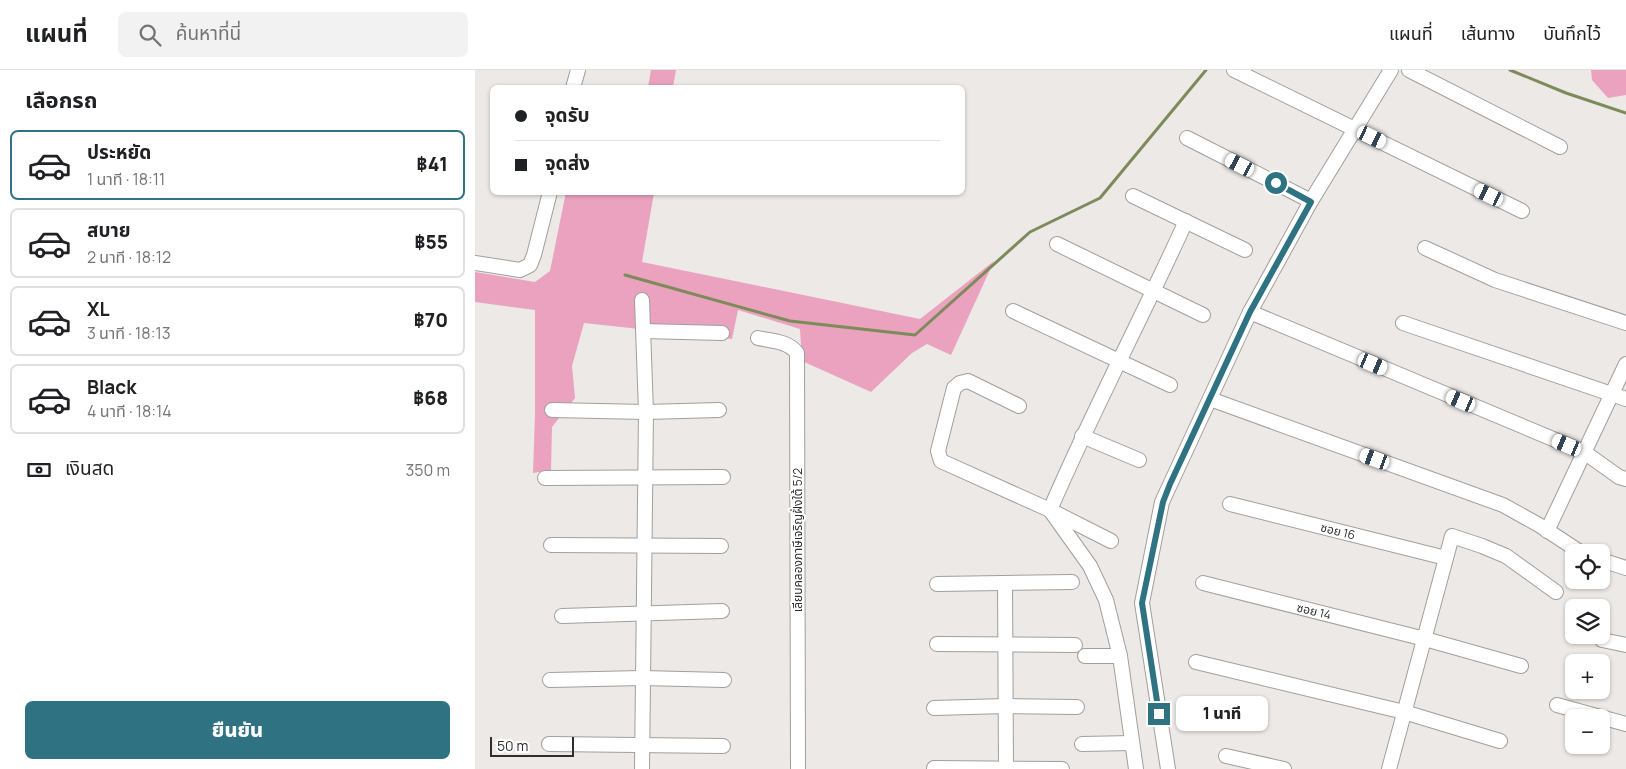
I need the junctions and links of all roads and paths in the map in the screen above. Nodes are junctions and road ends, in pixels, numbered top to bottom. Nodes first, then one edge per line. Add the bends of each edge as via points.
1 (578, 70) edge
2 (1234, 70) edge
3 (1391, 70) edge
4 (1409, 70) edge
5 (574, 85) edge
6 (1355, 129) junction
7 (1187, 138) dead end
8 (1560, 147) dead end
9 (550, 195) edge
10 (1133, 196) dead end
11 (1311, 202) junction
12 (1522, 211) dead end
13 (1186, 221) junction
14 (1057, 244) dead end
15 (1425, 248) dead end
16 (1245, 250) dead end
17 (475, 263) edge
18 (1153, 291) junction
19 (642, 300) dead end
20 (1013, 311) dead end
21 (1250, 312) junction
22 (1203, 315) dead end
23 (1403, 322) dead end
24 (1626, 323) edge
25 (643, 331) junction
26 (721, 333) dead end
27 (758, 338) dead end
28 (1120, 361) junction
29 (1626, 364) edge
30 (1170, 385) dead end
31 (1611, 395) junction
32 (1210, 399) junction
33 (1626, 399) edge
34 (1019, 406) dead end
35 (552, 410) dead end
36 (719, 410) dead end
37 (646, 412) junction
38 (1082, 436) junction
39 (1584, 452) junction
40 (1139, 460) dead end
41 (545, 478) dead end
42 (723, 478) dead end
43 (645, 479) junction
44 (1626, 479) edge
45 (1230, 504) dead end
46 (1050, 510) junction
47 (1547, 531) junction
48 (1111, 542) dead end
49 (1567, 544) edge
50 (551, 545) dead end
51 (644, 545) junction
52 (721, 546) dead end
53 (1446, 558) junction
54 (1610, 563) edge
55 (1626, 568) edge
56 (1071, 582) dead end
57 (1203, 583) dead end
58 (937, 584) dead end
59 (1005, 584) junction
60 (1557, 592) dead end
61 (723, 611) dead end
62 (642, 613) junction
63 (562, 616) dead end
64 (1425, 639) junction
65 (1610, 642) edge
66 (937, 644) dead end
67 (1075, 645) dead end
68 (1006, 646) junction
69 (1626, 646) edge
70 (1085, 656) dead end
71 (1120, 656) junction
72 (1196, 662) dead end
73 (1521, 666) dead end
74 (642, 678) junction
75 (550, 680) dead end
76 (724, 680) dead end
77 (1557, 705) dead end
78 (1006, 706) junction
79 (1077, 707) dead end
80 (934, 708) dead end
81 (1404, 712) junction
82 (1626, 724) edge
83 (1500, 740) dead end
84 (1132, 743) junction
85 (549, 744) dead end
86 (1082, 744) dead end
87 (643, 746) junction
88 (723, 746) dead end
89 (1226, 756) dead end
90 (934, 768) edge
91 (642, 769) edge
92 (798, 769) edge
93 (1006, 769) edge
94 (1062, 769) edge
95 (1136, 769) edge
96 (1168, 769) edge
97 (1284, 769) edge
98 (1389, 769) edge

1 - 5 street
2 - 6 street
3 - 6 street
4 - 8 street
6 - 11 street
6 - 12 street
7 - 11 street
9 - 17 street via 530,264 520,270
10 - 13 street
11 - 21 street
13 - 16 street
13 - 18 street
14 - 18 street
15 - 24 street via 1495,280
18 - 22 street
18 - 28 street
19 - 25 street
20 - 28 street
21 - 32 street
21 - 39 street
23 - 31 street
25 - 26 street
25 - 37 street
27 - 92 street, เลียบคลองภาษีเจริญฝั่งใต้ 5/2 via 785,343 797,353
28 - 30 street
28 - 38 street
29 - 31 street
31 - 33 street
31 - 39 street
32 - 47 street via 1503,505
32 - 96 street via 1163,502 1142,603
34 - 46 street via 968,381 953,388 938,451 941,462
35 - 37 street
36 - 37 street
37 - 43 street
38 - 40 street
38 - 46 street
39 - 44 street
39 - 47 street
41 - 43 street
42 - 43 street
43 - 51 street
45 - 53 street, ซอย 16
46 - 48 street
46 - 71 street via 1094,574 1106,600
47 - 49 street
50 - 51 street
51 - 52 street
51 - 62 street
53 - 60 street via 1452,536 1506,556
53 - 64 street
54 - 55 street
56 - 59 street
57 - 64 street, ซอย 14
58 - 59 street
59 - 68 street
61 - 62 street
62 - 63 street
62 - 74 street
64 - 73 street, ซอย 14
64 - 81 street
65 - 69 street
66 - 68 street
67 - 68 street
68 - 78 street
70 - 71 street
71 - 84 street
72 - 81 street
74 - 75 street
74 - 76 street
74 - 87 street
77 - 82 street
78 - 79 street
78 - 80 street
78 - 93 street
81 - 83 street
81 - 98 street
84 - 86 street
84 - 95 street
85 - 87 street
87 - 88 street
87 - 91 street
89 - 97 street
90 - 93 street
93 - 94 street

